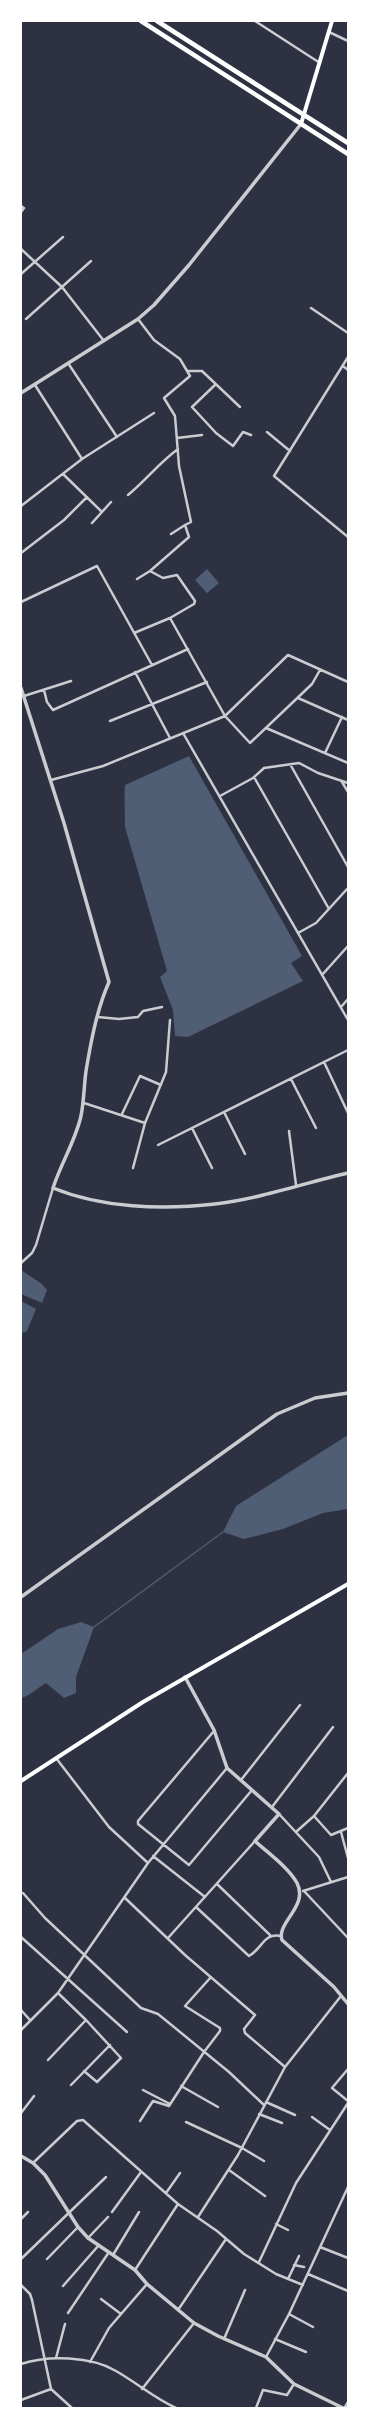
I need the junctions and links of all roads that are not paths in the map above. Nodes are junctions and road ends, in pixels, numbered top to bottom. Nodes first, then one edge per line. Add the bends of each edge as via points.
1 (141, 21) edge
2 (158, 21) edge
3 (255, 21) edge
4 (332, 21) edge
5 (328, 32) junction
6 (348, 41) edge
7 (320, 63) junction
8 (305, 115) junction
9 (301, 124) junction
10 (348, 143) edge
11 (348, 154) edge
12 (21, 206) edge
13 (21, 212) edge
14 (63, 237) dead end
15 (21, 249) edge
16 (36, 260) junction
17 (91, 261) dead end
18 (21, 274) edge
19 (62, 287) junction
20 (311, 308) dead end
21 (26, 319) dead end
22 (138, 319) junction
23 (348, 333) edge
24 (104, 341) junction
25 (348, 357) edge
26 (68, 363) junction
27 (343, 366) junction
28 (348, 370) edge
29 (188, 371) junction
30 (216, 384) junction
31 (34, 385) junction
32 (21, 393) edge
33 (240, 407) dead end
34 (154, 413) dead end
35 (267, 432) dead end
36 (251, 435) dead end
37 (202, 436) dead end
38 (117, 437) junction
39 (176, 438) junction
40 (178, 449) junction
41 (290, 451) junction
42 (82, 459) junction
43 (63, 474) junction
44 (128, 495) dead end
45 (87, 497) junction
46 (111, 502) dead end
47 (21, 506) edge
48 (102, 512) junction
49 (92, 523) dead end
50 (185, 525) junction
51 (171, 534) dead end
52 (348, 537) edge
53 (21, 553) edge
54 (150, 571) junction
55 (136, 579) dead end
56 (21, 602) edge
57 (170, 618) junction
58 (134, 633) junction
59 (188, 649) junction
60 (152, 665) junction
61 (320, 670) junction
62 (135, 672) junction
63 (71, 681) dead end
64 (207, 682) junction
65 (348, 682) edge
66 (21, 688) edge
67 (44, 690) junction
68 (24, 696) junction
69 (298, 698) junction
70 (153, 704) junction
71 (225, 716) junction
72 (342, 717) junction
73 (348, 720) edge
74 (110, 721) dead end
75 (266, 728) junction
76 (183, 733) junction
77 (170, 738) junction
78 (325, 753) junction
79 (348, 763) edge
80 (290, 764) junction
81 (254, 777) junction
82 (51, 780) junction
83 (342, 781) junction
84 (348, 783) edge
85 (348, 792) edge
86 (220, 796) junction
87 (348, 866) edge
88 (348, 888) edge
89 (329, 909) junction
90 (298, 933) junction
91 (348, 946) edge
92 (322, 975) junction
93 (348, 999) edge
94 (162, 1006) dead end
95 (341, 1007) junction
96 (98, 1016) junction
97 (170, 1020) dead end
98 (348, 1020) edge
99 (348, 1050) edge
100 (324, 1062) junction
101 (291, 1079) junction
102 (161, 1085) junction
103 (84, 1103) junction
104 (224, 1112) junction
105 (348, 1113) edge
106 (122, 1114) junction
107 (145, 1123) junction
108 (192, 1128) junction
109 (316, 1128) dead end
110 (289, 1131) dead end
111 (158, 1145) dead end
112 (245, 1154) dead end
113 (133, 1168) dead end
114 (212, 1168) dead end
115 (348, 1174) edge
116 (296, 1185) junction
117 (53, 1188) junction
118 (21, 1264) edge
119 (348, 1393) edge
120 (348, 1584) edge
121 (21, 1597) edge
122 (185, 1677) junction
123 (300, 1705) dead end
124 (333, 1728) dead end
125 (214, 1730) junction
126 (56, 1758) junction
127 (227, 1768) junction
128 (348, 1773) edge
129 (241, 1780) junction
130 (21, 1781) edge
131 (252, 1790) junction
132 (272, 1807) junction
133 (279, 1814) junction
134 (314, 1816) junction
135 (348, 1828) edge
136 (297, 1831) junction
137 (341, 1832) junction
138 (256, 1841) junction
139 (163, 1844) junction
140 (153, 1856) junction
141 (348, 1858) edge
142 (148, 1862) junction
143 (348, 1877) edge
144 (331, 1882) junction
145 (217, 1884) junction
146 (302, 1892) junction
147 (23, 1893) dead end
148 (205, 1897) junction
149 (125, 1898) junction
150 (196, 1907) junction
151 (270, 1935) junction
152 (281, 1936) junction
153 (21, 1937) edge
154 (168, 1938) junction
155 (348, 1938) edge
156 (86, 1953) junction
157 (211, 1977) junction
158 (69, 1978) junction
159 (58, 1993) junction
160 (342, 1995) junction
161 (348, 2004) edge
162 (21, 2010) edge
163 (30, 2020) junction
164 (86, 2020) junction
165 (21, 2030) edge
166 (127, 2032) dead end
167 (110, 2045) junction
168 (204, 2052) junction
169 (48, 2060) dead end
170 (285, 2067) junction
171 (348, 2068) edge
172 (84, 2071) junction
173 (71, 2085) dead end
174 (181, 2086) junction
175 (143, 2090) dead end
176 (34, 2096) dead end
177 (348, 2102) edge
178 (265, 2103) junction
179 (170, 2104) junction
180 (218, 2107) dead end
181 (21, 2113) edge
182 (259, 2114) junction
183 (295, 2115) dead end
184 (312, 2117) dead end
185 (140, 2121) dead end
186 (186, 2122) dead end
187 (282, 2123) dead end
188 (330, 2130) junction
189 (242, 2148) junction
190 (21, 2156) edge
191 (264, 2161) dead end
192 (33, 2163) junction
193 (229, 2170) junction
194 (141, 2172) junction
195 (180, 2173) dead end
196 (106, 2177) dead end
197 (348, 2187) edge
198 (166, 2194) junction
199 (265, 2196) dead end
200 (178, 2204) junction
201 (28, 2212) dead end
202 (68, 2212) junction
203 (112, 2212) dead end
204 (139, 2212) dead end
205 (108, 2216) dead end
206 (198, 2218) junction
207 (21, 2219) edge
208 (276, 2224) junction
209 (78, 2227) junction
210 (288, 2230) dead end
211 (88, 2238) junction
212 (226, 2239) junction
213 (98, 2245) junction
214 (320, 2247) junction
215 (111, 2253) junction
216 (299, 2256) dead end
217 (348, 2258) edge
218 (21, 2259) edge
219 (46, 2259) dead end
220 (259, 2262) junction
221 (294, 2265) junction
222 (304, 2267) dead end
223 (135, 2270) junction
224 (308, 2274) junction
225 (288, 2279) junction
226 (147, 2284) junction
227 (21, 2285) edge
228 (303, 2285) junction
229 (63, 2286) dead end
230 (245, 2290) dead end
231 (348, 2291) edge
232 (102, 2299) dead end
233 (178, 2310) junction
234 (68, 2313) dead end
235 (121, 2314) junction
236 (289, 2314) junction
237 (194, 2323) junction
238 (65, 2324) dead end
239 (313, 2327) dead end
240 (224, 2339) junction
241 (275, 2340) junction
242 (306, 2352) dead end
243 (42, 2358) junction
244 (56, 2358) junction
245 (266, 2358) junction
246 (90, 2362) junction
247 (21, 2363) edge
248 (294, 2384) junction
249 (51, 2389) junction
250 (142, 2389) junction
251 (21, 2400) edge
252 (348, 2403) edge
253 (72, 2408) edge
254 (176, 2408) edge
255 (256, 2408) edge
256 (343, 2408) edge

1 - 9 main road
2 - 8 main road
3 - 7 street
4 - 5 main road
5 - 6 street
5 - 7 main road
7 - 8 main road
8 - 9 main road
8 - 10 main road
9 - 11 main road
9 - 22 street via 189,265 154,305
12 - 13 street via 24,208
14 - 16 street
15 - 16 street
16 - 18 street
16 - 19 street
17 - 19 street
19 - 21 street
19 - 24 street
20 - 23 street
22 - 24 street
22 - 29 street via 154,340 180,359
24 - 26 street
25 - 27 street
26 - 31 street
26 - 38 street
27 - 28 street
27 - 41 street
29 - 30 street via 202,370
29 - 39 street via 189,378 164,398 175,416
30 - 33 street
30 - 36 street via 192,407 216,433 233,446 243,432
31 - 32 street
31 - 42 street
34 - 38 street
35 - 41 street
37 - 39 street
38 - 42 street
39 - 40 street
40 - 44 street via 158,464 154,472
40 - 50 street via 191,522
41 - 52 street via 274,476
42 - 43 street
43 - 45 street
43 - 47 street
45 - 48 street
45 - 53 street via 64,520
46 - 48 street
48 - 49 street
50 - 51 street
50 - 54 street via 189,537
54 - 55 street
54 - 57 street via 163,578 177,575 195,597 194,604
56 - 58 street via 97,566
57 - 58 street
57 - 59 street
58 - 60 street
59 - 60 street
59 - 64 street
60 - 62 street
61 - 65 street
61 - 69 street via 312,684
61 - 71 street via 288,655
62 - 67 street via 53,710 47,702
62 - 70 street
63 - 67 street
64 - 70 street
64 - 71 street
66 - 68 street
67 - 68 street
68 - 82 street
69 - 72 street
69 - 75 street
70 - 74 street
70 - 77 street
71 - 75 street via 250,744
71 - 76 street
72 - 73 street
72 - 78 street
75 - 78 street
76 - 77 street
76 - 86 street
77 - 82 street via 103,766
78 - 79 street
80 - 81 street via 264,768
80 - 83 street via 299,762 318,773
80 - 87 street
81 - 86 street
81 - 89 street
82 - 96 street via 109,982
83 - 84 street
83 - 85 street
86 - 90 street
88 - 89 street
89 - 90 street via 316,923
90 - 92 street
91 - 92 street
92 - 95 street
93 - 95 street
94 - 96 street via 143,1010 138,1017 119,1019
95 - 98 street
96 - 103 street via 86,1072
97 - 102 street via 169,1055
99 - 100 street
100 - 101 street
100 - 105 street
101 - 104 street
101 - 109 street
102 - 106 street via 140,1076
102 - 107 street
103 - 106 street
103 - 117 street via 74,1140 59,1168
104 - 108 street
104 - 112 street
106 - 107 street
107 - 113 street
108 - 111 street
108 - 114 street
110 - 116 street
115 - 116 street
116 - 117 street via 215,1204 156,1207 105,1202
117 - 118 street via 36,1245
119 - 121 street via 315,1398 277,1414
120 - 122 main road
122 - 125 street
122 - 126 main road
123 - 129 street
124 - 132 street
125 - 127 street
125 - 139 street via 138,1822
126 - 130 main road
126 - 142 street via 109,1827
127 - 129 street
127 - 139 street
128 - 134 street
129 - 131 street
131 - 132 street
131 - 139 street via 189,1866
132 - 133 street
133 - 136 street
133 - 138 street
134 - 136 street
134 - 137 street via 329,1834
135 - 137 street
136 - 144 street via 319,1856
137 - 141 street
138 - 145 street
138 - 146 street via 296,1882
139 - 140 street
140 - 142 street
140 - 148 street
142 - 149 street
143 - 144 street
144 - 146 street
145 - 148 street
145 - 151 street
146 - 152 street
146 - 155 street
147 - 156 street via 45,1918
148 - 150 street
149 - 154 street
149 - 156 street
150 - 151 street via 249,1956
150 - 154 street
151 - 152 street
152 - 160 street via 284,1942
153 - 158 street via 34,1951
154 - 157 street
156 - 158 street
156 - 168 street via 141,2008 158,2014
157 - 168 street via 185,2006 221,2030
157 - 170 street via 255,2015 244,2029 245,2033
158 - 159 street
158 - 166 street
159 - 163 street
159 - 164 street
160 - 161 street
160 - 170 street
162 - 163 street
163 - 165 street
164 - 167 street
164 - 169 street
167 - 172 street
167 - 172 street via 121,2058 99,2081 95,2081
168 - 174 street
168 - 178 street
170 - 178 street
171 - 177 street via 332,2088
172 - 173 street
174 - 179 street
174 - 180 street
175 - 179 street
176 - 181 street
177 - 188 street
178 - 182 street
178 - 183 street
179 - 185 street via 166,2107 153,2101
182 - 187 street
182 - 189 street
184 - 188 street
186 - 189 street
188 - 208 street via 296,2183
189 - 191 street
189 - 193 street
190 - 192 street
192 - 194 street via 80,2119
192 - 202 street via 45,2175
193 - 199 street
193 - 206 street
194 - 198 street
194 - 203 street
195 - 198 street
196 - 202 street
197 - 214 street
198 - 200 street
200 - 206 street
200 - 223 street
201 - 207 street
202 - 209 street
202 - 218 street
204 - 215 street
205 - 211 street
206 - 212 street
208 - 210 street
208 - 220 street
209 - 211 street
209 - 219 street
211 - 213 street
212 - 220 street via 244,2254
212 - 233 street
213 - 215 street
213 - 229 street
214 - 217 street
214 - 224 street
215 - 223 street
215 - 234 street
216 - 221 street
220 - 225 street
221 - 222 street
221 - 225 street
223 - 226 street
224 - 228 street
224 - 231 street
225 - 228 street
226 - 233 street
226 - 235 street
227 - 243 street via 32,2300
228 - 236 street
230 - 240 street
232 - 235 street
233 - 237 street
235 - 246 street via 109,2328
236 - 239 street
236 - 241 street
237 - 240 street
237 - 250 street
238 - 244 street
240 - 245 street
241 - 242 street
241 - 245 street
243 - 244 street
243 - 247 street
243 - 249 street
244 - 246 street
245 - 248 street
246 - 250 street via 116,2371
248 - 255 street via 287,2395 263,2390
248 - 256 street
249 - 251 street
249 - 253 street
250 - 254 street
252 - 256 street

